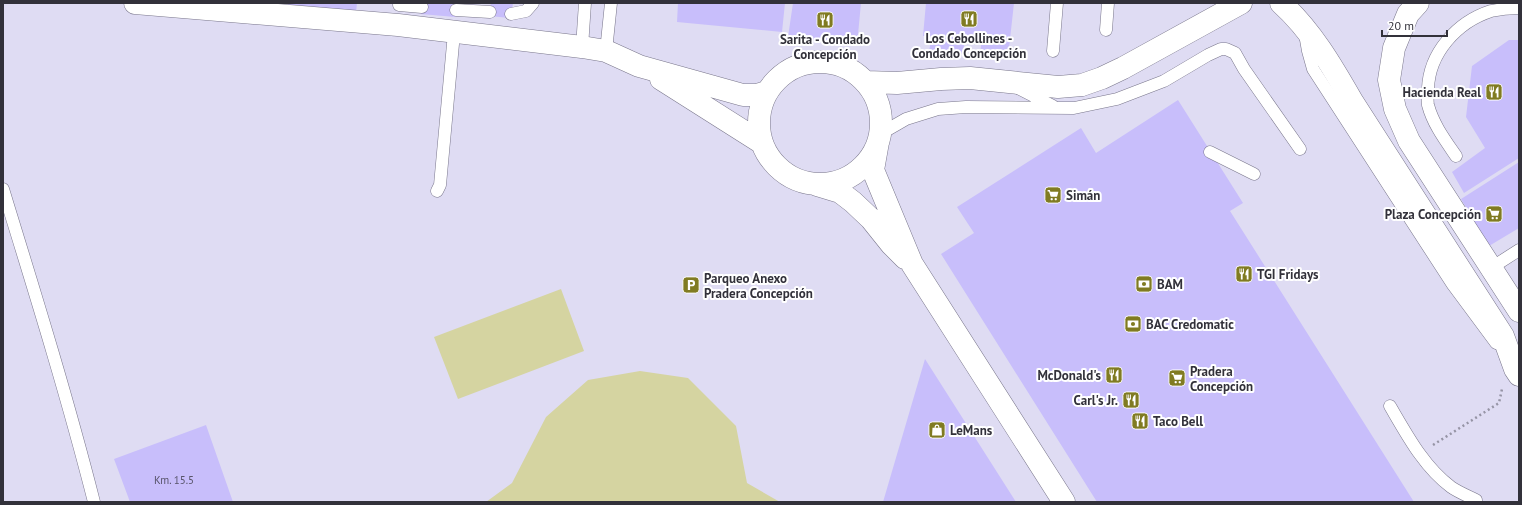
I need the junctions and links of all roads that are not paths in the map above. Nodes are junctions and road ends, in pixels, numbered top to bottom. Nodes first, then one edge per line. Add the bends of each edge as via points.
1 (136, 3) edge
2 (533, 3) edge
3 (585, 3) edge
4 (610, 3) edge
5 (1057, 3) edge
6 (1108, 3) edge
7 (1241, 3) edge
8 (1280, 3) edge
9 (1418, 3) edge
10 (422, 7) dead end
11 (477, 7) edge
12 (261, 8) edge
13 (1519, 8) edge
14 (456, 10) dead end
15 (399, 11) edge
16 (490, 12) dead end
17 (511, 14) dead end
18 (1106, 30) dead end
19 (454, 33) junction
20 (1306, 33) dead end
21 (582, 47) junction
22 (606, 51) junction
23 (1052, 51) dead end
24 (639, 66) junction
25 (866, 82) junction
26 (1006, 82) junction
27 (767, 92) junction
28 (1058, 109) junction
29 (879, 138) junction
30 (762, 143) junction
31 (1300, 149) dead end
32 (1210, 152) dead end
33 (1456, 156) dead end
34 (1254, 174) dead end
35 (814, 184) junction
36 (3, 189) edge
37 (437, 191) dead end
38 (1519, 250) edge
39 (912, 264) junction
40 (1491, 268) junction
41 (1519, 311) edge
42 (1517, 372) edge
43 (1390, 406) dead end
44 (94, 502) edge
45 (1064, 502) edge
46 (1476, 502) edge

1 - 12 street
2 - 17 lane via 526,11
3 - 21 lane
4 - 22 lane
5 - 23 lane
6 - 18 lane
7 - 26 street via 1123,68 1082,85 1058,87
8 - 42 street via 1315,41 1339,78 1503,336
9 - 40 street via 1408,14 1394,48 1389,80 1395,109 1409,141
10 - 15 lane
11 - 14 lane
11 - 16 lane
12 - 15 street
13 - 33 lane via 1492,11 1470,21 1450,37 1435,57 1428,80 1428,103 1436,126
15 - 19 street
19 - 21 street
19 - 37 lane via 440,185
20 - 42 lane via 1308,51 1317,76 1453,285
21 - 22 street
22 - 24 street
24 - 27 street via 743,95
24 - 30 street
25 - 26 street via 897,83 970,78
25 - 27 street via 853,71 836,63 819,62 801,65 786,72
25 - 29 street via 879,106
26 - 28 lane
27 - 30 street via 761,108 759,126
28 - 29 lane via 938,109 906,119
28 - 31 lane via 1095,104 1138,92 1164,81 1217,51 1226,49 1235,52
29 - 35 street via 868,161 853,175 834,183
29 - 39 street via 873,170
30 - 35 street via 770,159 782,171 797,180
32 - 34 lane
35 - 39 street via 840,192 853,202
36 - 44 lane via 55,357
38 - 40 lane
39 - 45 street
40 - 41 street
43 - 46 lane via 1427,464 1451,487

